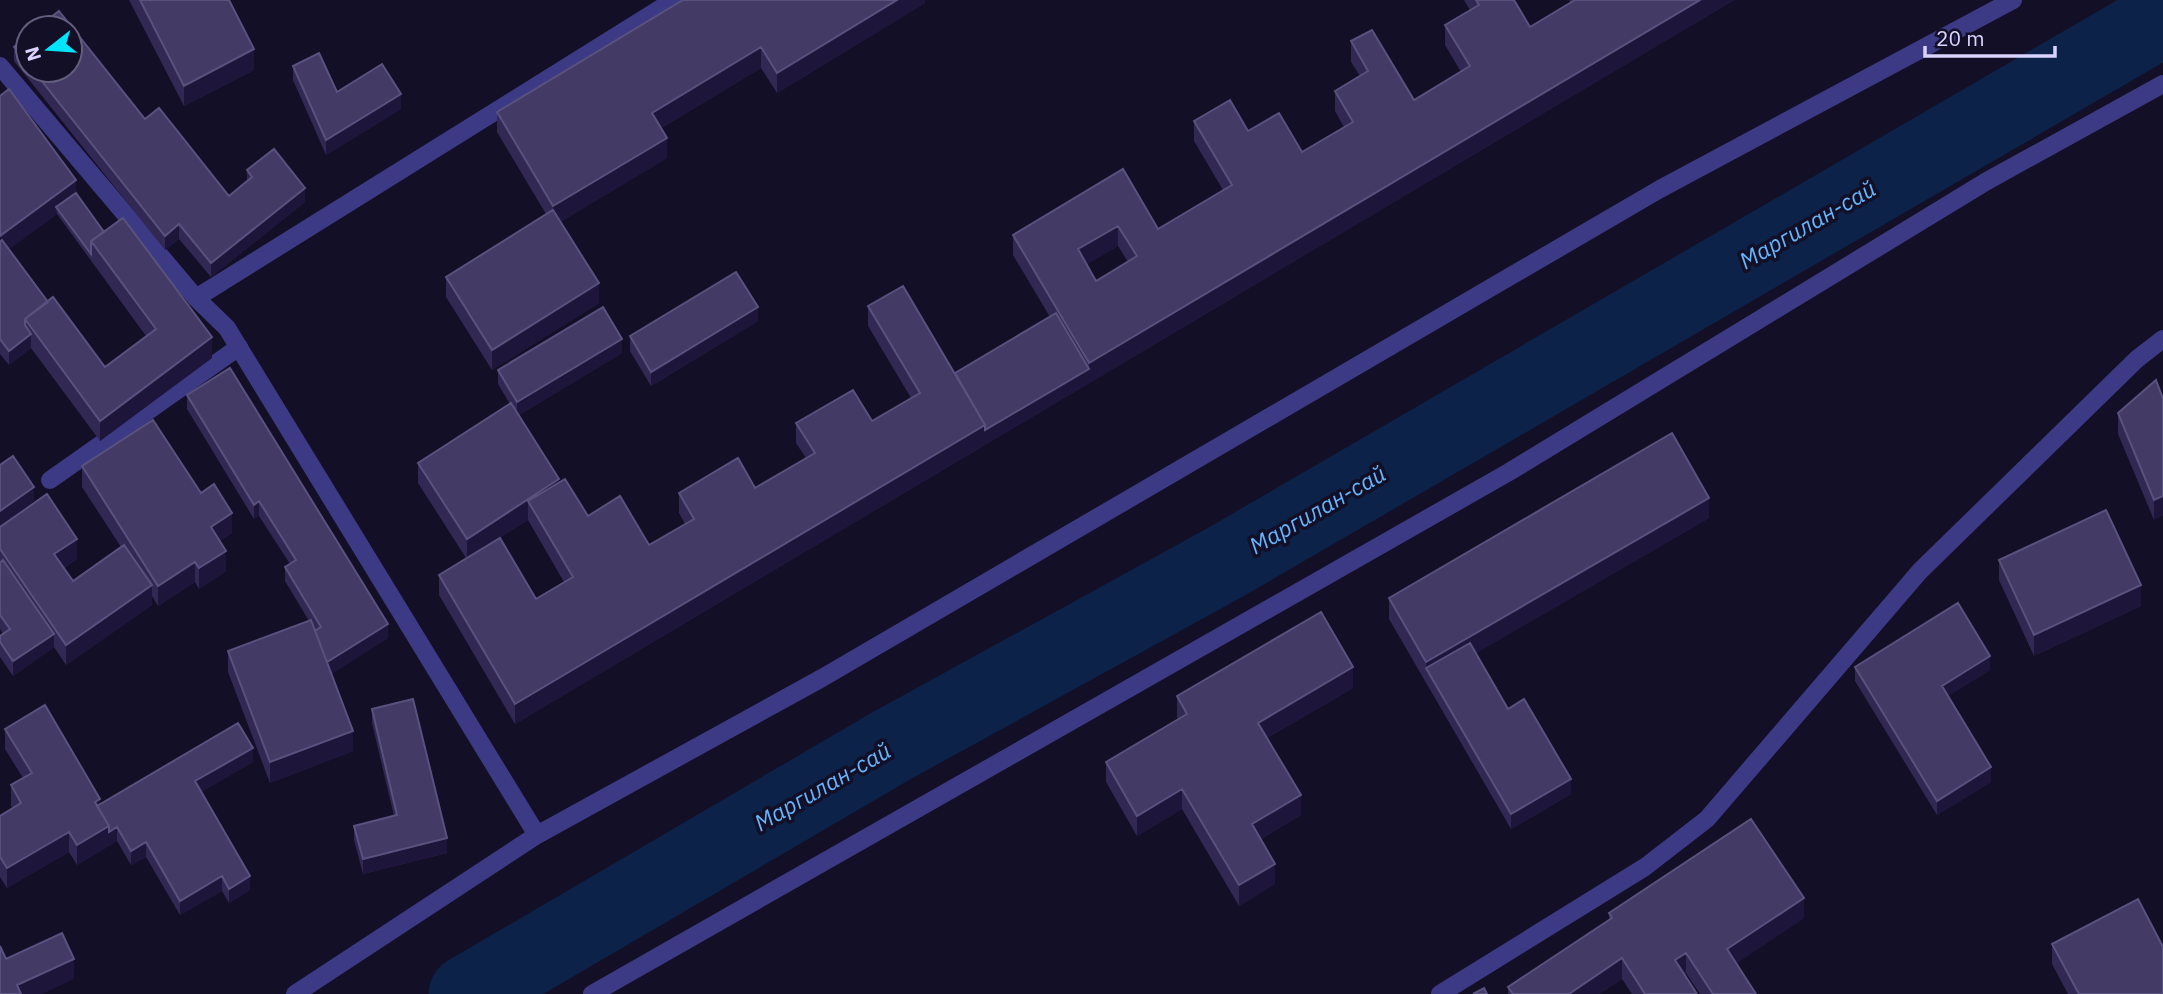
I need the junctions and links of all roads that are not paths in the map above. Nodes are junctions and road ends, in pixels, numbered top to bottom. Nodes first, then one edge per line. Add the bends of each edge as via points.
1 (674, 0) edge
2 (2013, 0) edge
3 (0, 66) edge
4 (2163, 84) edge
5 (196, 298) junction
6 (2163, 340) edge
7 (239, 347) junction
8 (50, 480) dead end
9 (537, 835) junction
10 (295, 994) edge
11 (592, 994) edge
12 (1440, 994) edge

1 - 5 street
2 - 9 street via 1660,189 821,678
3 - 5 street
4 - 11 street via 1987,181 1509,472
5 - 7 street via 227,328
6 - 12 street via 2137,359 1920,571 1707,820 1645,867
7 - 8 street
7 - 9 street
9 - 10 street

